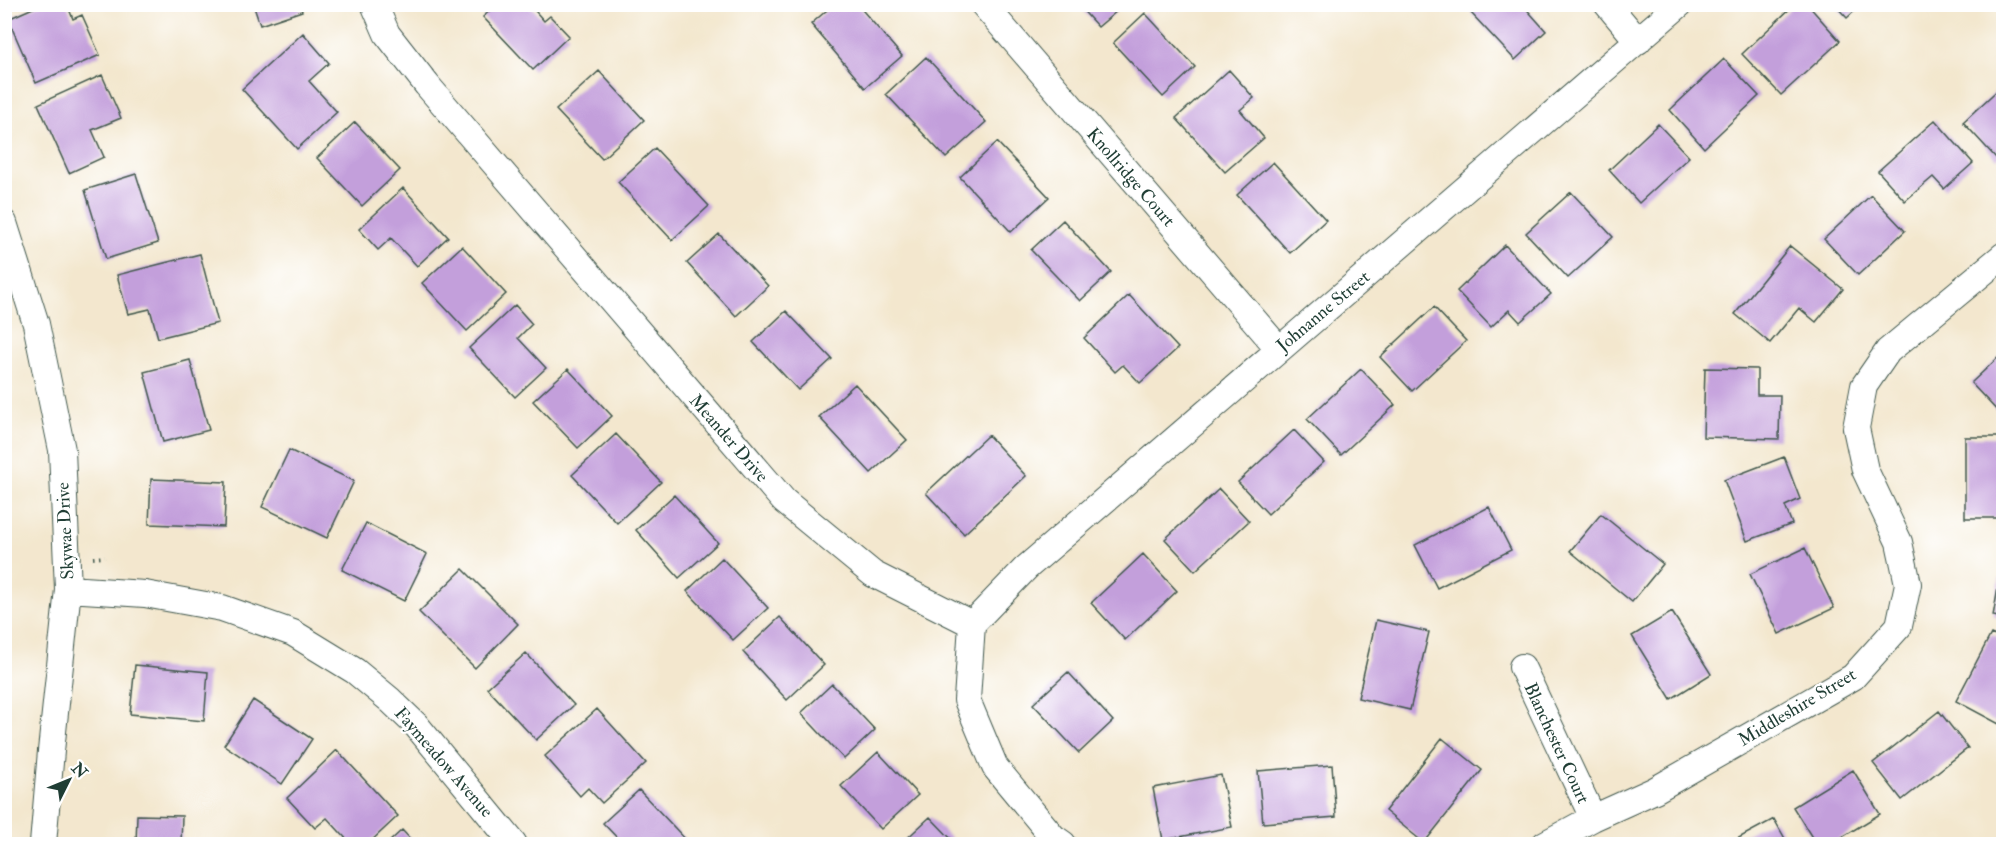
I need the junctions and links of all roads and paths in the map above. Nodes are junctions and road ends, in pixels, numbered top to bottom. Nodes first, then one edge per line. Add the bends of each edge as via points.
1 (374, 4) edge
2 (983, 4) edge
3 (1607, 4) edge
4 (1680, 4) edge
5 (1638, 40) junction
6 (4, 223) edge
7 (2004, 255) edge
8 (1279, 349) junction
9 (105, 557) dead end
10 (93, 558) dead end
11 (68, 589) junction
12 (972, 624) junction
13 (1522, 668) dead end
14 (1593, 818) junction
15 (43, 844) edge
16 (514, 844) edge
17 (1063, 844) edge
18 (1545, 844) edge

1 - 12 street, Meander Drive via 387,34 427,85 784,501 873,574
2 - 8 street, Knollridge Court
3 - 5 street
4 - 5 street, Johnanne Street
5 - 8 street, Johnanne Street
6 - 11 street, Skywae Drive via 36,324 62,450
7 - 14 street, Middleshire Street via 1888,351 1864,386 1856,428 1865,470 1899,542 1908,584 1899,626 1853,677 1655,790
8 - 12 street, Johnanne Street via 1026,568
9 - 10 path
11 - 15 street, Skywae Drive
11 - 16 street, Faymeadow Avenue via 145,594 222,608 293,633 355,671 390,699
12 - 17 street via 967,700 995,767
13 - 14 street, Blanchester Court
14 - 18 street, Middleshire Street

